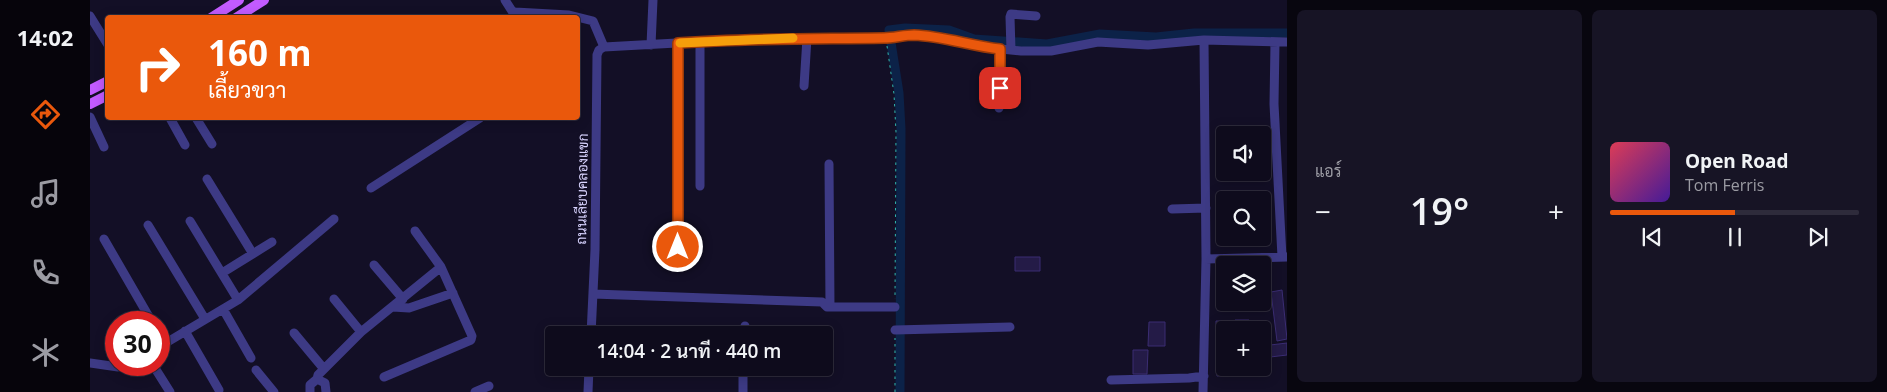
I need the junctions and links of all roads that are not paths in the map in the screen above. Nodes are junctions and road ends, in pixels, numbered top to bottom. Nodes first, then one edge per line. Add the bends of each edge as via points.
1 (239, 0) edge
2 (264, 0) edge
3 (653, 0) edge
4 (506, 2) edge
5 (216, 15) edge
6 (241, 15) edge
7 (509, 15) edge
8 (569, 15) edge
9 (90, 16) edge
10 (1036, 16) dead end
11 (580, 18) edge
12 (807, 38) junction
13 (105, 40) edge
14 (1204, 40) junction
15 (700, 42) junction
16 (1287, 42) edge
17 (678, 43) junction
18 (1275, 43) junction
19 (1011, 44) junction
20 (651, 45) junction
21 (604, 48) junction
22 (1000, 49) junction
23 (105, 82) edge
24 (804, 86) dead end
25 (90, 90) edge
26 (105, 96) edge
27 (90, 104) edge
28 (999, 108) dead end
29 (90, 117) edge
30 (171, 120) edge
31 (197, 120) edge
32 (466, 121) edge
33 (212, 144) dead end
34 (185, 145) dead end
35 (104, 147) dead end
36 (829, 164) dead end
37 (208, 179) dead end
38 (700, 186) dead end
39 (371, 188) dead end
40 (1206, 208) junction
41 (1172, 209) dead end
42 (334, 218) dead end
43 (190, 220) dead end
44 (148, 225) dead end
45 (415, 231) dead end
46 (104, 239) dead end
47 (272, 242) dead end
48 (678, 247) dead end
49 (254, 254) junction
50 (1284, 257) edge
51 (1206, 259) junction
52 (374, 265) dead end
53 (441, 267) junction
54 (222, 273) junction
55 (453, 293) junction
56 (593, 294) junction
57 (334, 299) dead end
58 (403, 299) junction
59 (238, 300) junction
60 (393, 306) junction
61 (895, 306) road end
62 (830, 307) junction
63 (223, 309) junction
64 (146, 311) edge
65 (205, 319) junction
66 (591, 326) edge
67 (1010, 327) dead end
68 (899, 330) road end
69 (185, 331) junction
70 (361, 332) junction
71 (294, 333) dead end
72 (170, 340) edge
73 (251, 358) dead end
74 (90, 363) edge
75 (105, 365) edge
76 (324, 369) junction
77 (256, 370) dead end
78 (160, 376) edge
79 (589, 376) edge
80 (744, 376) edge
81 (1204, 376) junction
82 (384, 377) dead end
83 (317, 380) junction
84 (1111, 380) dead end
85 (489, 386) dead end
86 (219, 390) dead end
87 (170, 392) edge
88 (274, 392) edge
89 (310, 392) edge
90 (326, 392) edge
91 (475, 392) edge
92 (588, 392) edge
93 (743, 392) edge
94 (1203, 392) edge

1 - 5 main road
2 - 6 main road
3 - 20 street
4 - 7 street
4 - 8 street via 516,12
9 - 13 street
10 - 19 street via 1011,14
11 - 21 street via 593,21
12 - 15 street
12 - 22 street via 915,35
12 - 24 street
14 - 18 street
14 - 19 street via 1148,45 1098,42 1051,51
14 - 40 street
15 - 17 street
15 - 38 street
16 - 18 street
17 - 20 street
17 - 48 street
18 - 50 street via 1274,104
19 - 22 street
20 - 21 street
21 - 56 street, ถนนเลียบคลองแขก via 597,55
22 - 28 street
23 - 25 main road
26 - 27 main road
29 - 35 street
30 - 34 street
31 - 33 street
32 - 39 street
36 - 62 street
37 - 49 street
40 - 41 street
40 - 51 street
42 - 59 street
43 - 54 street
44 - 65 street
45 - 53 street
46 - 64 street
47 - 49 street
49 - 54 street
50 - 51 street
51 - 81 street
52 - 58 street
53 - 55 street
53 - 58 street
54 - 59 street
55 - 60 street via 409,308
55 - 82 street via 471,332 471,340
56 - 62 street via 822,302
56 - 66 street, ถนนเลียบคลองแขก
57 - 70 street
58 - 60 street
59 - 63 street
60 - 70 street
61 - 62 street
63 - 65 street
63 - 73 street
65 - 69 street
67 - 68 street
69 - 72 street
69 - 86 street
70 - 76 street
71 - 76 street
74 - 75 street
76 - 83 street
77 - 88 street
78 - 87 street
79 - 92 street
80 - 93 street
81 - 84 street
81 - 94 street
83 - 89 street via 310,385
83 - 90 street via 325,383
85 - 91 street

